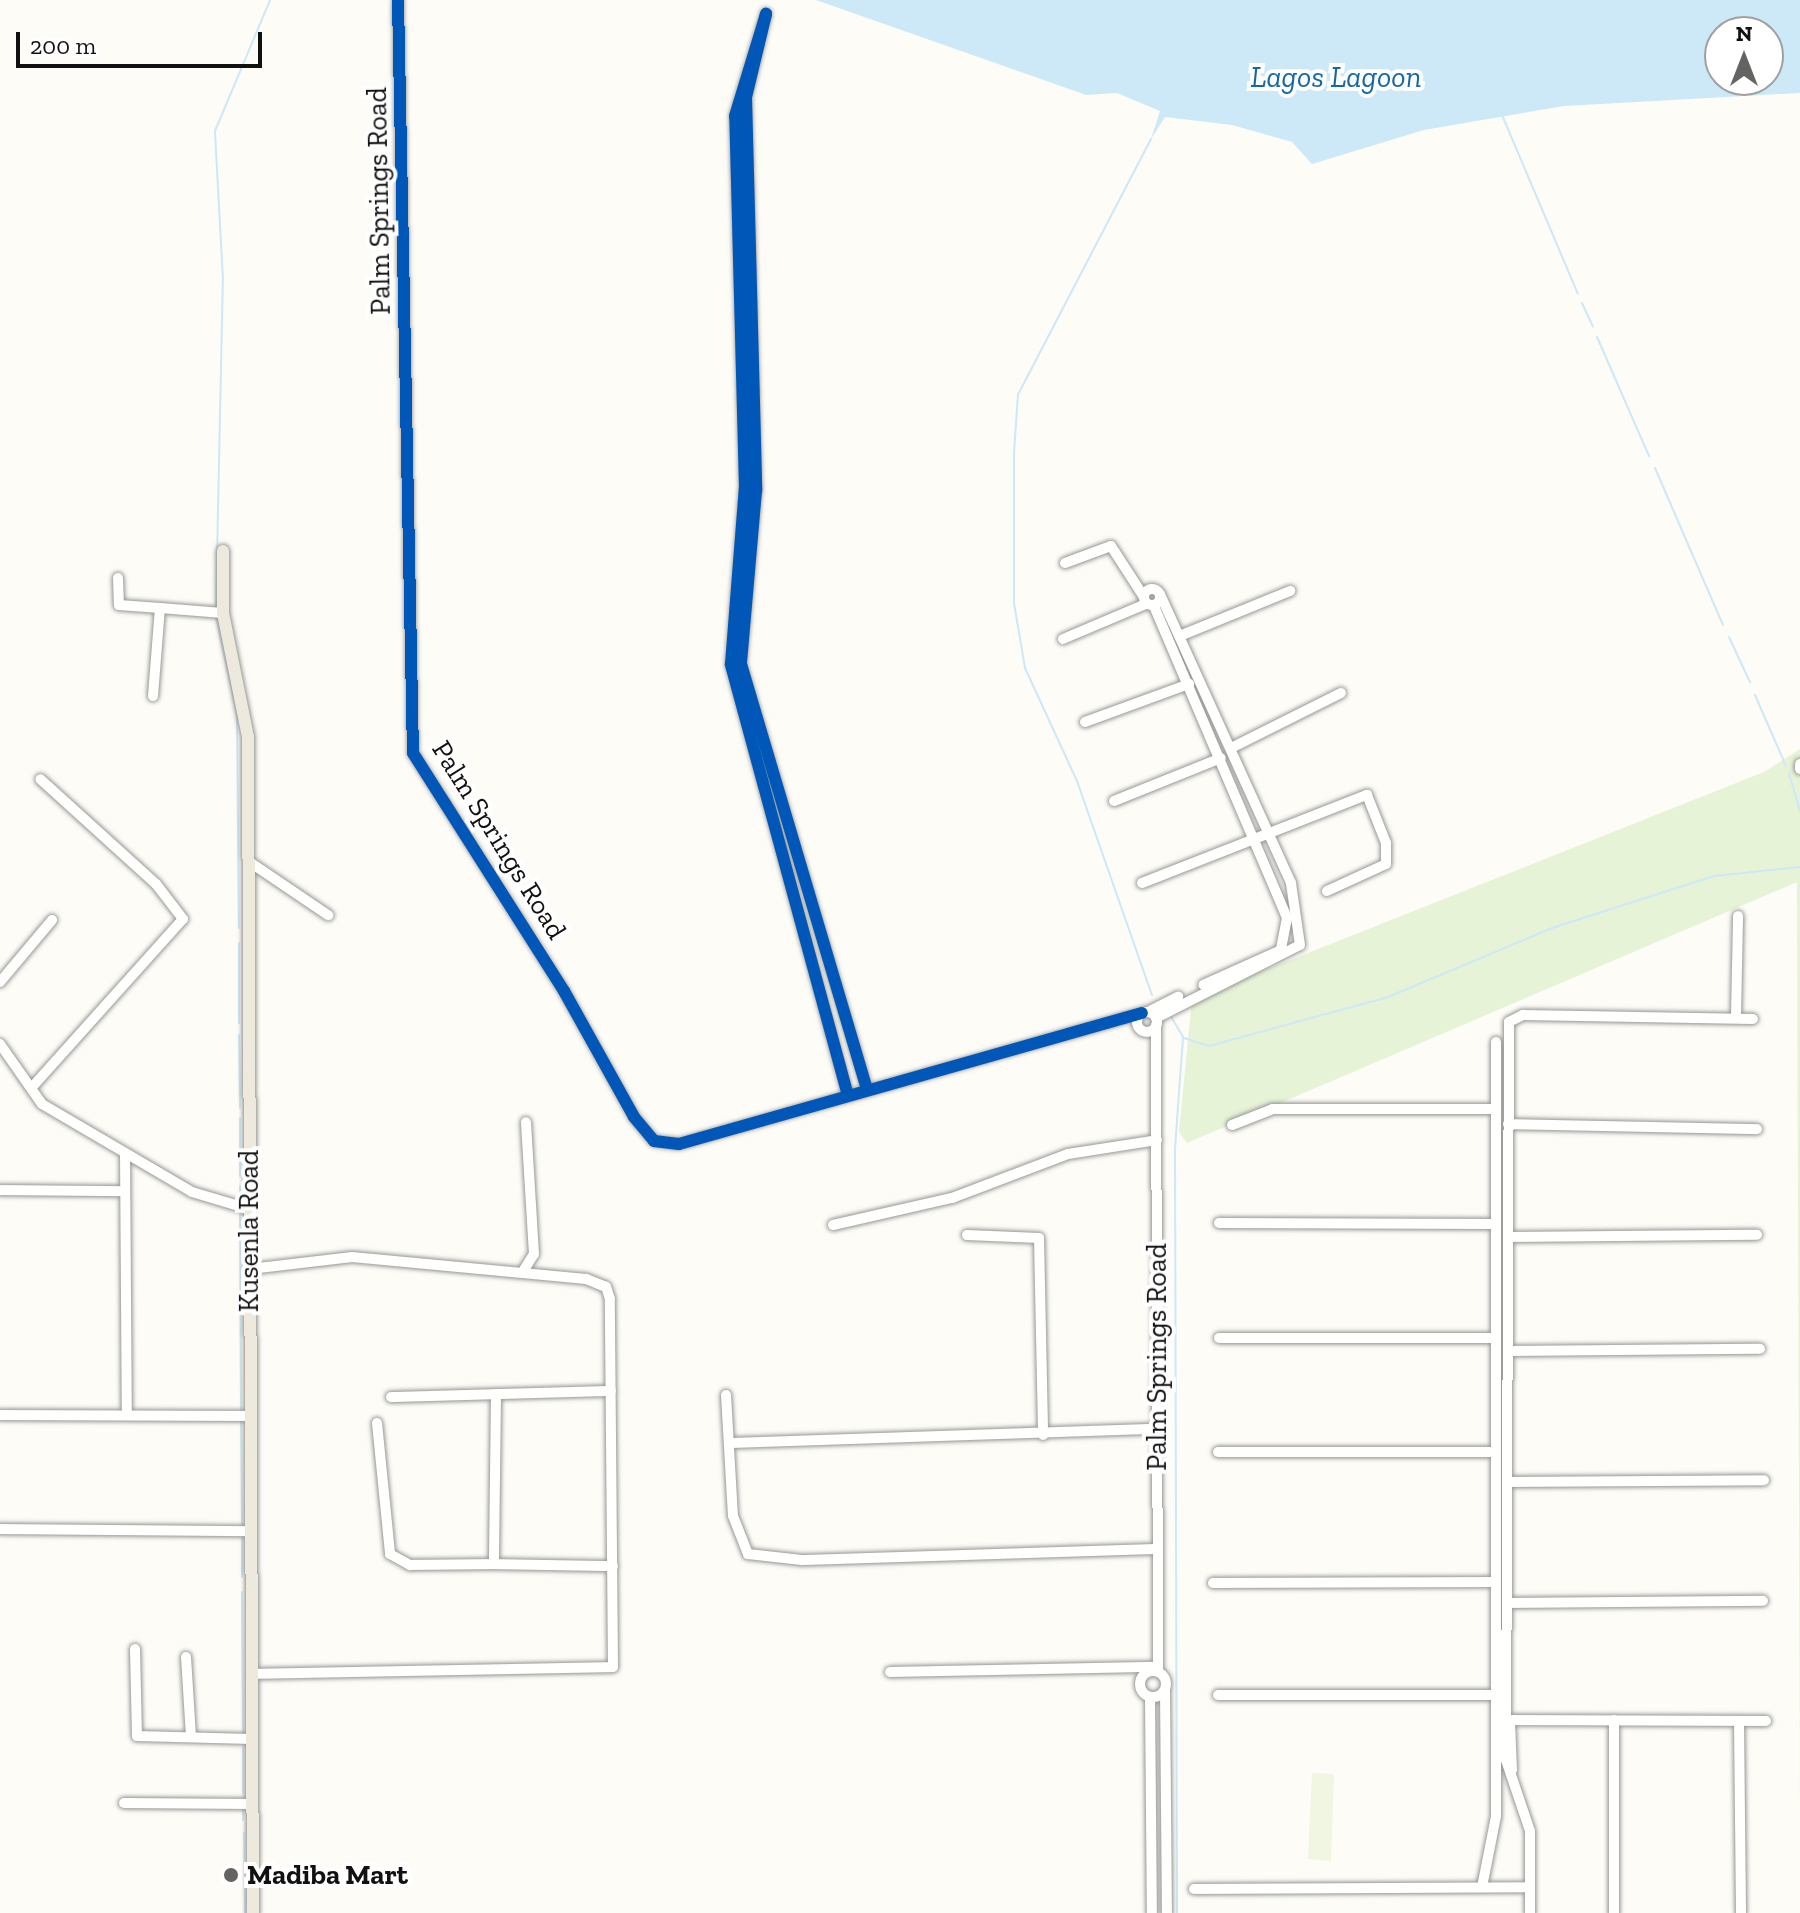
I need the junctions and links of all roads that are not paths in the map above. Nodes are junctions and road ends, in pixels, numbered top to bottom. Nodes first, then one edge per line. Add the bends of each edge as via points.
1 (398, 0) edge
2 (223, 551) dead end
3 (1065, 563) dead end
4 (118, 578) dead end
5 (1290, 591) dead end
6 (1151, 598) junction
7 (160, 608) junction
8 (217, 612) junction
9 (1182, 635) junction
10 (1063, 639) dead end
11 (1189, 684) junction
12 (1341, 693) dead end
13 (153, 696) dead end
14 (1085, 722) dead end
15 (1231, 748) junction
16 (1221, 758) junction
17 (40, 779) dead end
18 (1114, 801) dead end
19 (1266, 830) junction
20 (1254, 836) junction
21 (248, 861) junction
22 (1142, 883) dead end
23 (1327, 891) dead end
24 (328, 915) dead end
25 (1738, 916) dead end
26 (52, 920) dead end
27 (0, 982) edge
28 (1736, 1015) junction
29 (1121, 1016) junction
30 (1151, 1017) junction
31 (1753, 1019) dead end
32 (1141, 1028) junction
33 (1155, 1042) junction
34 (1496, 1042) dead end
35 (0, 1044) edge
36 (856, 1046) junction
37 (836, 1052) junction
38 (34, 1085) junction
39 (866, 1087) junction
40 (847, 1092) junction
41 (1496, 1109) junction
42 (526, 1122) dead end
43 (1508, 1124) junction
44 (1232, 1125) dead end
45 (1757, 1129) dead end
46 (1157, 1140) junction
47 (125, 1154) junction
48 (0, 1190) edge
49 (125, 1191) junction
50 (249, 1209) junction
51 (1219, 1223) dead end
52 (1496, 1224) junction
53 (833, 1225) dead end
54 (967, 1235) dead end
55 (1757, 1235) dead end
56 (1508, 1237) junction
57 (250, 1269) junction
58 (522, 1273) junction
59 (1219, 1338) dead end
60 (1496, 1338) junction
61 (1760, 1349) dead end
62 (1509, 1351) junction
63 (611, 1391) junction
64 (496, 1394) junction
65 (726, 1395) dead end
66 (391, 1397) dead end
67 (0, 1415) edge
68 (127, 1415) junction
69 (251, 1416) junction
70 (377, 1423) dead end
71 (1158, 1429) junction
72 (1043, 1435) junction
73 (729, 1443) junction
74 (1218, 1452) dead end
75 (1496, 1452) junction
76 (1764, 1480) dead end
77 (1509, 1482) junction
78 (0, 1529) edge
79 (251, 1531) junction
80 (1158, 1549) junction
81 (494, 1564) junction
82 (613, 1566) junction
83 (1496, 1582) junction
84 (1213, 1583) dead end
85 (1763, 1601) dead end
86 (1509, 1603) junction
87 (135, 1649) dead end
88 (186, 1657) dead end
89 (1158, 1669) junction
90 (890, 1672) dead end
91 (252, 1674) junction
92 (1165, 1690) junction
93 (1218, 1695) dead end
94 (1496, 1695) junction
95 (1150, 1697) junction
96 (1509, 1720) junction
97 (1614, 1720) junction
98 (1739, 1721) junction
99 (1766, 1721) dead end
100 (191, 1737) junction
101 (252, 1739) junction
102 (124, 1803) dead end
103 (253, 1804) junction
104 (1482, 1887) junction
105 (1530, 1887) junction
106 (1194, 1889) dead end
107 (253, 1913) edge
108 (1152, 1913) edge
109 (1167, 1913) edge
110 (1530, 1913) edge
111 (1614, 1913) edge
112 (1741, 1913) edge

1 - 40 street, Palm Springs Road via 417,765 654,1141 679,1144
2 - 8 main road, Kusenla Road
3 - 6 street via 1111,546
4 - 7 street via 119,605
5 - 9 street
6 - 9 street
6 - 10 street
6 - 11 street
7 - 8 street
7 - 13 street
8 - 21 main road, Kusenla Road via 246,710
9 - 15 street
11 - 14 street
11 - 16 street
12 - 15 street
15 - 19 street
16 - 18 street
16 - 20 street
17 - 38 street via 156,884 183,919
19 - 20 street
19 - 23 street via 1367,795 1386,843 1386,864
19 - 30 street via 1291,883 1300,945
20 - 22 street
20 - 30 street via 1287,918 1281,950
21 - 24 street
21 - 50 main road, Kusenla Road
25 - 28 street
26 - 27 street
28 - 31 street
28 - 43 street via 1514,1016
29 - 30 street, Palm Springs Road
29 - 32 street
29 - 39 street, Palm Springs Road
30 - 32 street
30 - 32 street
30 - 33 street, Palm Springs Road
32 - 33 street
33 - 46 street, Palm Springs Road
34 - 41 street
35 - 38 street
36 - 37 street
36 - 37 street via 741,664 756,491 746,97 766,14 735,116 745,488 731,664
36 - 39 street
37 - 40 street
38 - 47 street via 42,1104
39 - 40 street, Palm Springs Road
41 - 44 street via 1273,1109
41 - 52 street
42 - 58 street via 534,1254
43 - 45 street
43 - 56 street
46 - 53 street via 1068,1154 952,1198
46 - 71 street, Palm Springs Road
47 - 49 street
47 - 50 street via 192,1192
48 - 49 street
49 - 68 street
50 - 57 main road, Kusenla Road
51 - 52 street
52 - 60 street
54 - 72 street via 1039,1238
55 - 56 street
56 - 62 street
57 - 58 street via 352,1257
57 - 69 main road, Kusenla Road
58 - 63 street via 606,1287
59 - 60 street
60 - 75 street
61 - 62 street
62 - 77 street
63 - 64 street
63 - 82 street
64 - 66 street
64 - 81 street
65 - 73 street
67 - 68 street
68 - 69 street
69 - 79 main road, Kusenla Road
70 - 81 street via 379,1504 390,1554 410,1565
71 - 72 street
71 - 80 street, Palm Springs Road
72 - 73 street
73 - 80 street via 736,1532 741,1547 760,1558
74 - 75 street
75 - 83 street
76 - 77 street
77 - 86 street
78 - 79 street
79 - 91 main road, Kusenla Road
80 - 89 street, Palm Springs Road
81 - 82 street
82 - 91 street via 617,1660 605,1672
83 - 84 street
83 - 94 street
85 - 86 street
86 - 96 street
87 - 100 street via 137,1736
88 - 100 street
89 - 90 street
89 - 92 street
89 - 95 street via 1141,1680
91 - 101 main road, Kusenla Road
92 - 95 street
92 - 109 street
93 - 94 street
94 - 104 street via 1496,1816
95 - 108 street
96 - 97 street
96 - 105 street via 1512,1770 1530,1831
97 - 98 street
97 - 111 street
98 - 99 street
98 - 112 street
100 - 101 street
101 - 103 main road, Kusenla Road
102 - 103 street
103 - 107 main road, Kusenla Road
104 - 105 street
104 - 106 street
105 - 110 street

